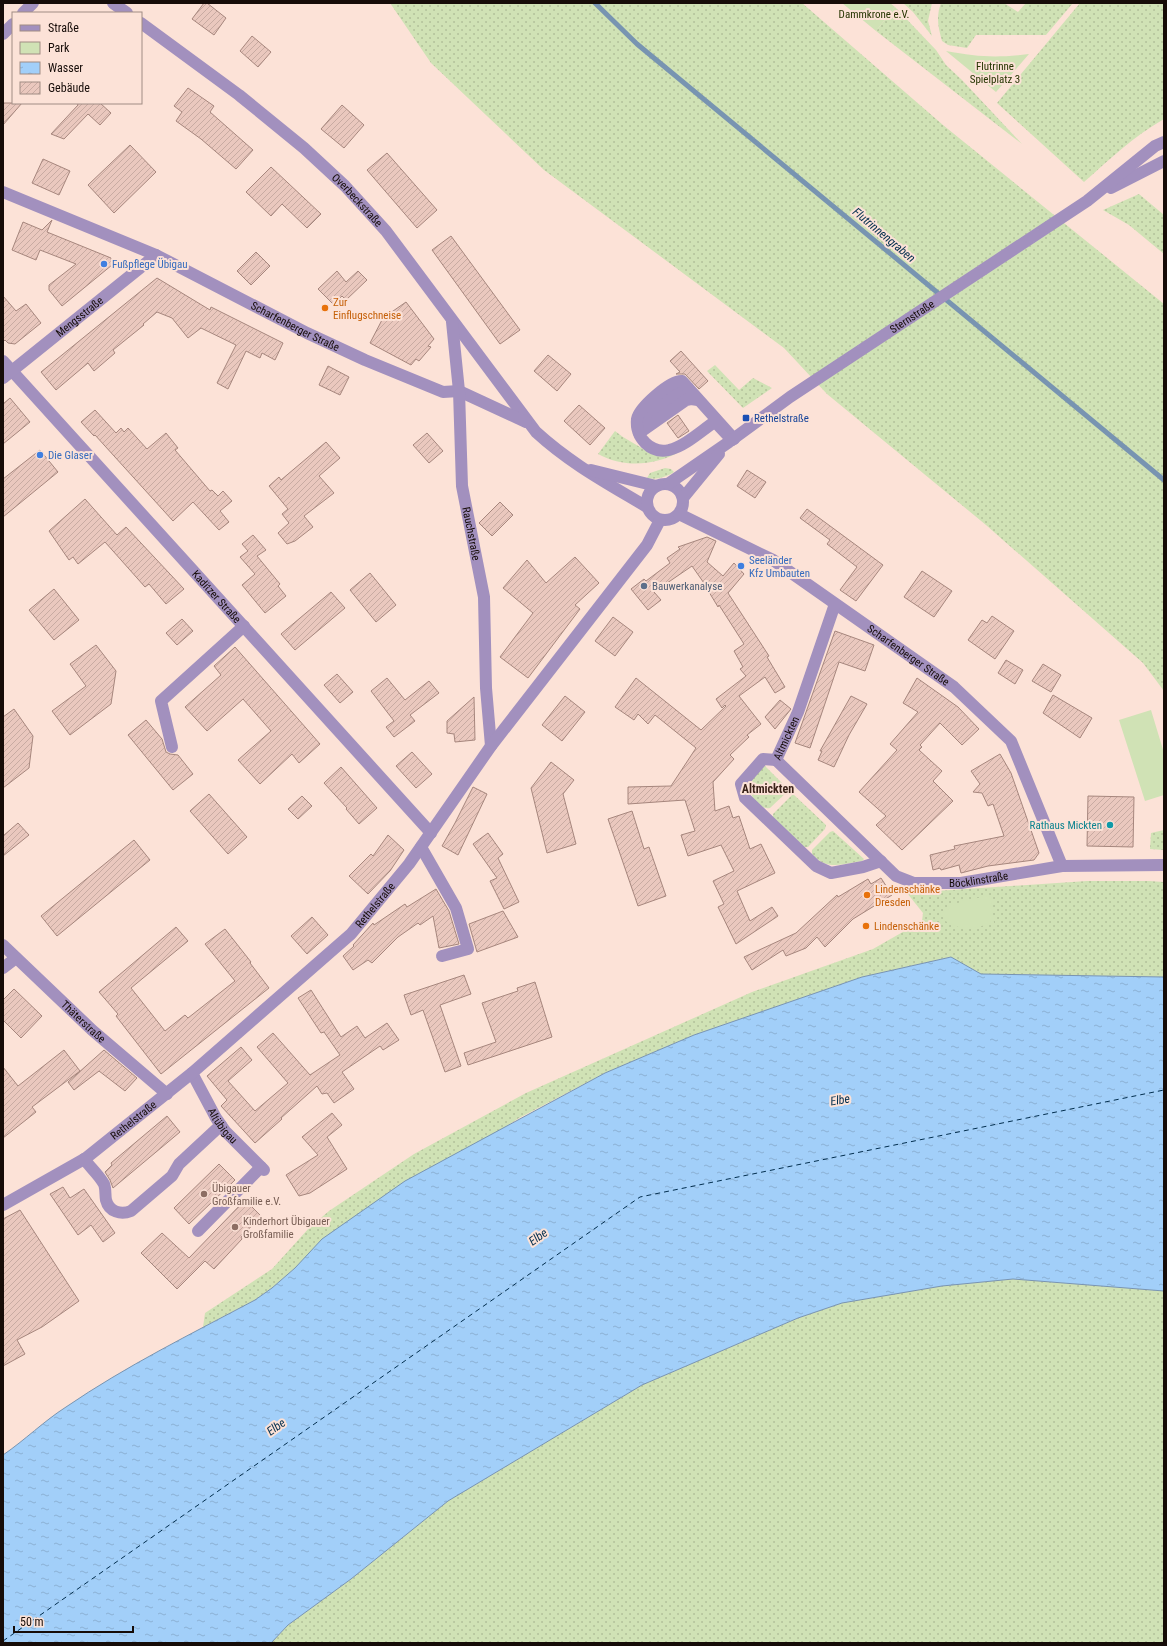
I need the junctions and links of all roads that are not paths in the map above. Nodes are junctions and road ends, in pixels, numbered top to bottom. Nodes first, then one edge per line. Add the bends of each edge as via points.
1 (33, 3) edge
2 (113, 3) edge
3 (24, 12) edge
4 (126, 12) edge
5 (142, 24) edge
6 (12, 25) edge
7 (3, 34) edge
8 (1164, 142) edge
9 (1164, 161) edge
10 (3, 192) edge
11 (1092, 198) junction
12 (156, 255) junction
13 (452, 321) junction
14 (3, 361) edge
15 (8, 374) edge
16 (460, 391) junction
17 (698, 400) junction
18 (527, 422) junction
19 (638, 427) junction
20 (732, 440) junction
21 (579, 467) junction
22 (662, 485) junction
23 (683, 498) junction
24 (647, 507) junction
25 (679, 514) junction
26 (660, 520) junction
27 (835, 604) junction
28 (244, 626) junction
29 (491, 746) junction
30 (172, 747) dead end
31 (776, 760) junction
32 (431, 833) junction
33 (421, 847) junction
34 (881, 861) junction
35 (1164, 865) edge
36 (1062, 866) junction
37 (896, 876) joint
38 (3, 945) edge
39 (442, 956) dead end
40 (16, 958) junction
41 (3, 968) edge
42 (192, 1073) junction
43 (167, 1094) junction
44 (220, 1125) junction
45 (84, 1159) junction
46 (3, 1205) edge
47 (198, 1231) dead end

1 - 3 street
2 - 4 street
5 - 13 street, Overbeckstraße via 239,95 304,148 345,186 386,231
6 - 7 street
8 - 11 street, Sternstraße via 1155,146
9 - 11 street, Sternstraße
10 - 12 street, Scharfenberger Straße
11 - 20 street, Sternstraße via 804,389
12 - 15 street, Mengsstraße
12 - 16 street, Scharfenberger Straße via 365,360 443,392
13 - 16 street, Rauchstraße
13 - 18 street, Overbeckstraße
14 - 15 street, Kaditzer Straße
15 - 28 street, Kaditzer Straße
16 - 18 street, Scharfenberger Straße
16 - 29 street, Rauchstraße via 462,486 484,597 486,688
17 - 19 street via 686,400
17 - 19 street via 688,388 680,391
17 - 20 street
18 - 21 street, Scharfenberger Straße via 556,451
19 - 20 street via 642,440 657,450 668,450 681,445 713,423
20 - 22 street, Sternstraße
20 - 23 street, Sternstraße
21 - 22 street, Scharfenberger Straße
21 - 24 street, Scharfenberger Straße
22 - 23 street via 677,489
22 - 24 street via 648,494
23 - 25 street
24 - 26 street via 654,517
25 - 26 street via 670,520
25 - 27 street, Scharfenberger Straße via 773,560
26 - 29 street, Rethelstraße via 647,545
27 - 31 street, Altmickten via 798,712
27 - 36 street, Scharfenberger Straße via 954,687 1011,741
28 - 30 street via 160,701
28 - 32 street, Kaditzer Straße
29 - 32 street, Rethelstraße
31 - 34 street, Altmickten
31 - 34 street via 763,759 741,784 745,798 816,866 831,873
32 - 33 street, Rethelstraße
33 - 39 street via 456,908 468,949
33 - 42 street, Rethelstraße via 351,934
34 - 37 street, Altmickten
35 - 36 street, Böcklinstraße
36 - 37 street, Böcklinstraße via 962,883 914,883
38 - 40 street, Thäterstraße
40 - 41 street
40 - 43 street, Thäterstraße via 92,1030
42 - 43 street, Rethelstraße
42 - 44 street, Altübigau
43 - 45 street, Rethelstraße
44 - 45 street via 179,1164 172,1176 124,1214 113,1210 107,1202 105,1185
44 - 47 street, Altübigau via 262,1169
45 - 46 street, Rethelstraße

